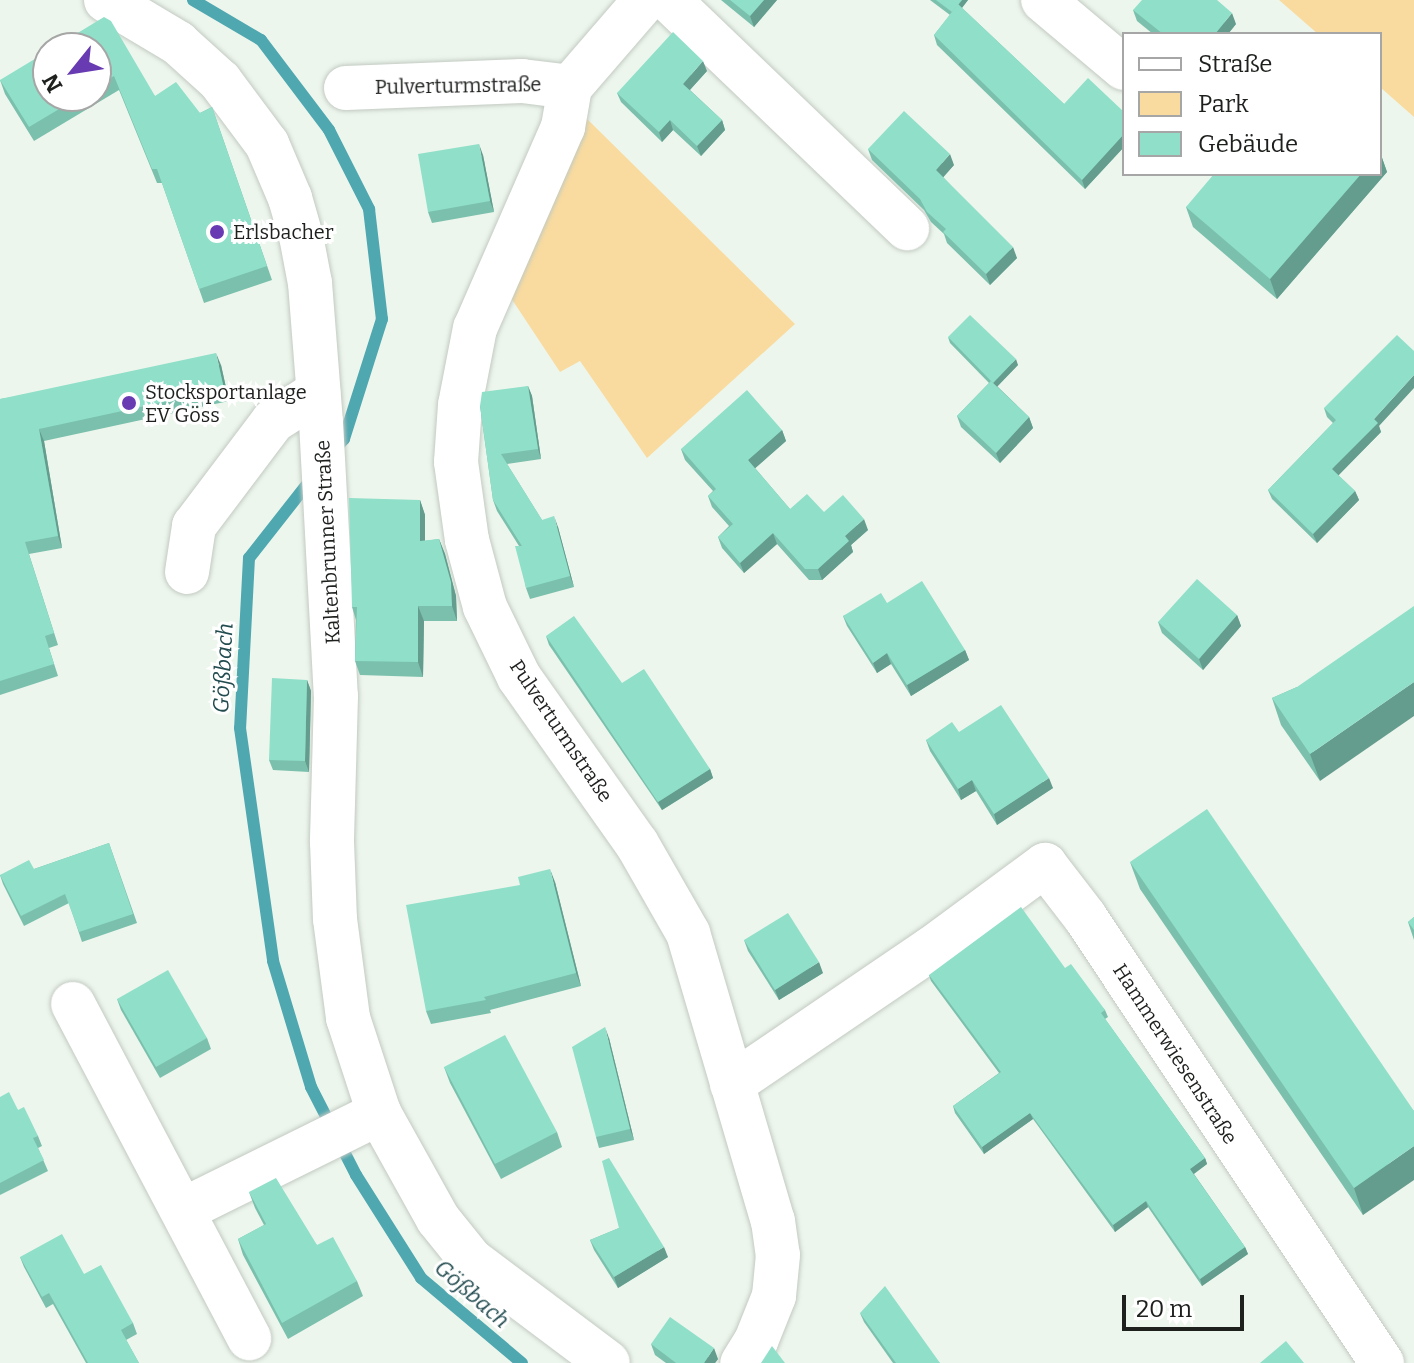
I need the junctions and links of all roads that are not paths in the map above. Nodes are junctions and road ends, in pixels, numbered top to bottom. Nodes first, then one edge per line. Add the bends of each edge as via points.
1 (106, 0) edge
2 (645, 0) edge
3 (669, 0) edge
4 (1043, 0) edge
5 (1122, 66) edge
6 (570, 87) junction
7 (346, 88) dead end
8 (907, 228) dead end
9 (320, 407) junction
10 (187, 572) dead end
11 (73, 1004) dead end
12 (732, 1084) junction
13 (368, 1118) junction
14 (183, 1210) junction
15 (249, 1338) dead end
16 (608, 1363) edge
17 (742, 1363) edge
18 (1382, 1363) edge

1 - 9 street, Kaltenbrunner Straße via 178,43 280,134 310,283
2 - 6 street, Pulverturmstraße
3 - 8 street
4 - 5 street
6 - 7 street, Pulverturmstraße via 522,81
6 - 12 street, Pulverturmstraße via 563,127 475,328 460,405 456,462 467,540 485,607 519,677 637,844 688,933
9 - 10 street via 273,421 194,526
9 - 13 street, Kaltenbrunner Straße via 336,696 335,919
11 - 14 street
12 - 17 street, Pulverturmstraße via 773,1221 778,1255 774,1296
12 - 18 street, Hammerwiesenstraße via 1045,865
13 - 14 street
13 - 16 street, Kaltenbrunner Straße via 471,1260
14 - 15 street

